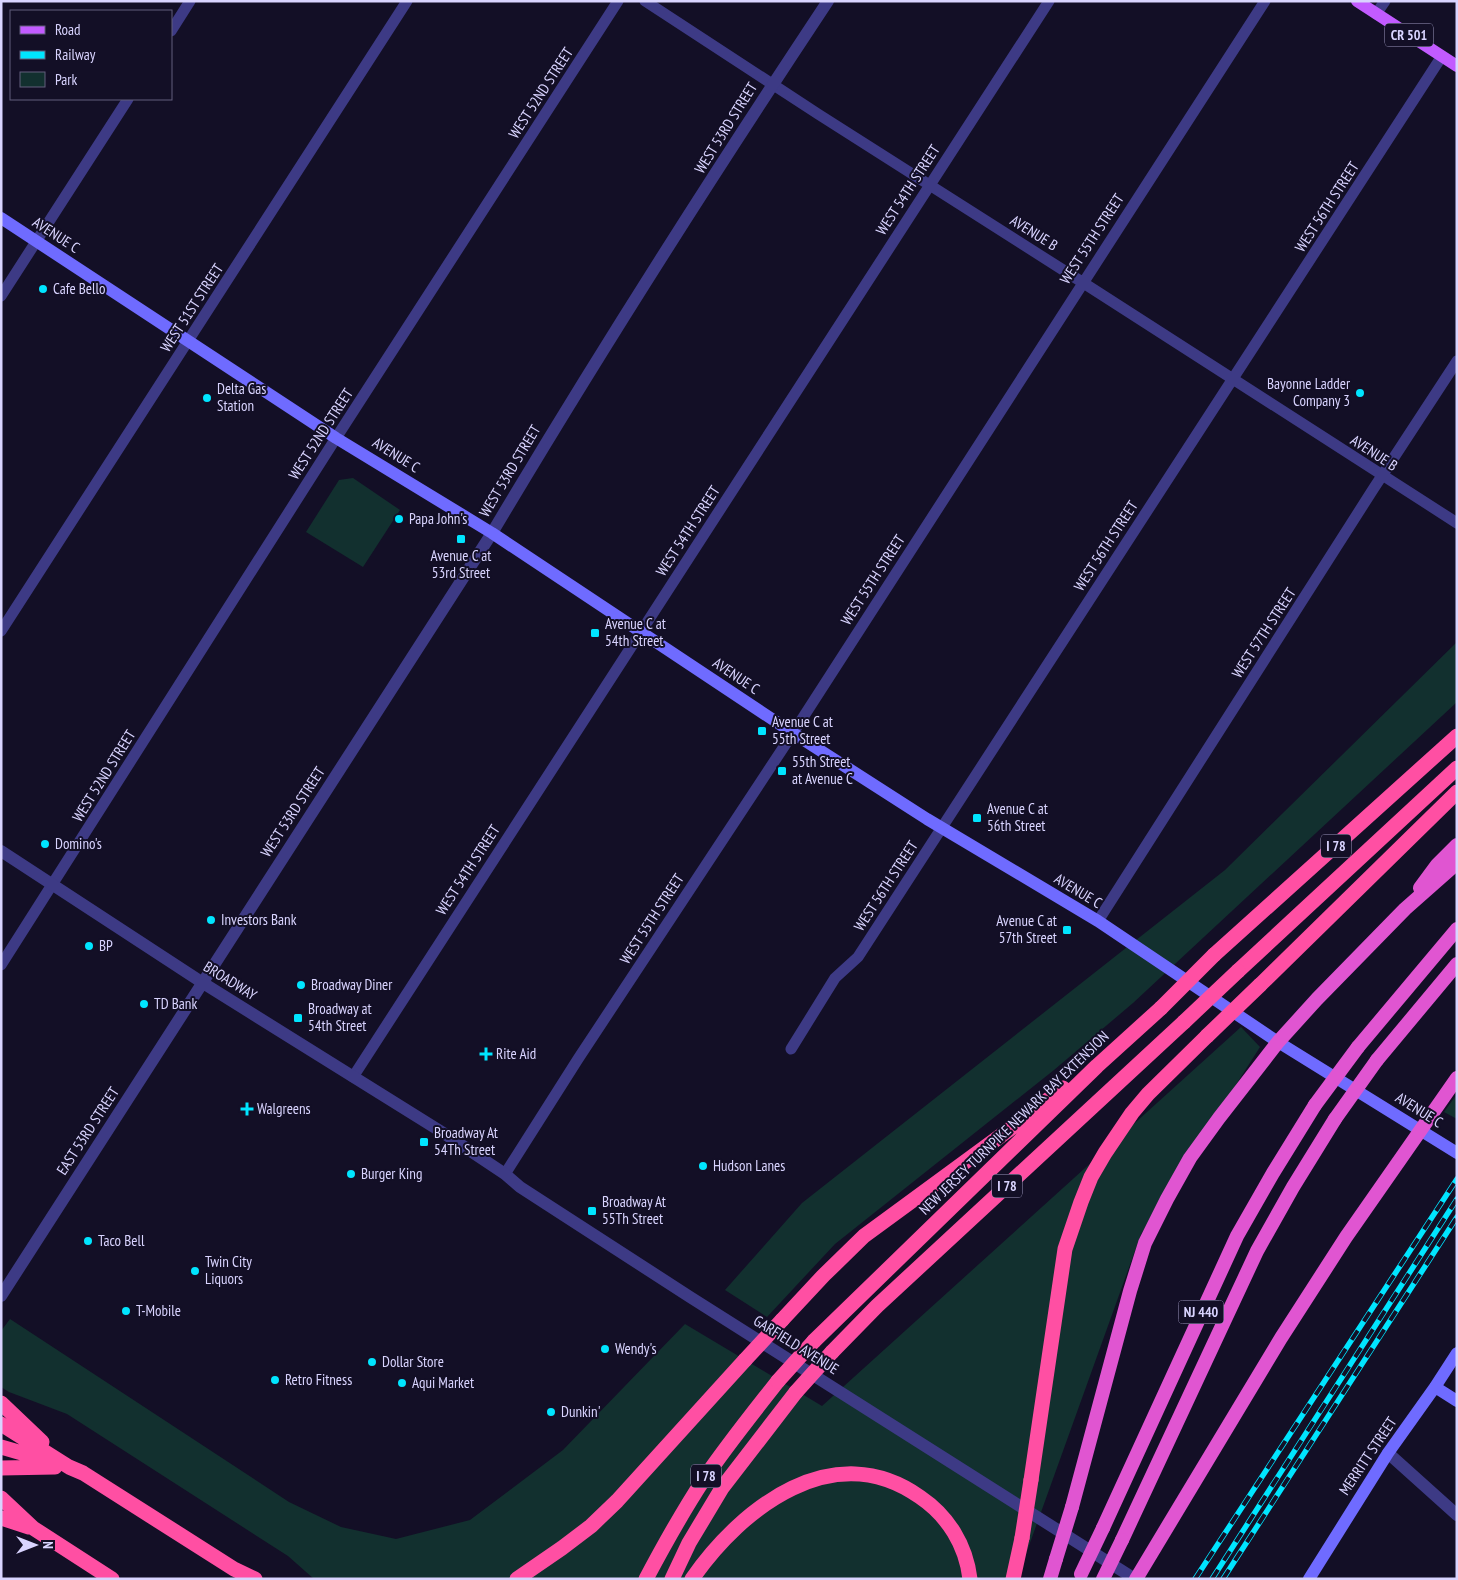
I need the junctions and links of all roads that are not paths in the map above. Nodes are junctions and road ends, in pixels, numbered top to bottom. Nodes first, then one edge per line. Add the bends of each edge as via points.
1 (190, 1) edge
2 (407, 1) edge
3 (618, 1) edge
4 (645, 1) edge
5 (828, 1) edge
6 (1049, 1) edge
7 (1264, 1) edge
8 (1357, 1) edge
9 (1385, 1) edge
10 (1376, 14) junction
11 (172, 29) edge
12 (1442, 56) junction
13 (1457, 66) edge
14 (773, 85) junction
15 (127, 100) edge
16 (929, 185) junction
17 (1, 218) edge
18 (36, 241) junction
19 (1082, 282) junction
20 (1, 296) edge
21 (188, 340) junction
22 (1457, 361) edge
23 (1233, 378) junction
24 (336, 438) junction
25 (1382, 476) junction
26 (1457, 523) edge
27 (492, 533) junction
28 (1, 631) edge
29 (641, 632) junction
30 (793, 733) junction
31 (1457, 736) edge
32 (1457, 768) edge
33 (1457, 792) edge
34 (942, 828) junction
35 (1457, 845) edge
36 (1, 851) edge
37 (1457, 863) edge
38 (53, 884) junction
39 (1405, 909) junction
40 (1098, 921) junction
41 (1457, 929) edge
42 (1457, 964) edge
43 (1, 965) edge
44 (203, 982) junction
45 (1278, 1042) junction
46 (791, 1049) dead end
47 (1097, 1066) junction
48 (352, 1077) junction
49 (1457, 1078) edge
50 (1420, 1130) junction
51 (445, 1134) joint
52 (1457, 1153) edge
53 (505, 1174) junction
54 (1, 1296) edge
55 (1457, 1353) edge
56 (1435, 1387) junction
57 (1457, 1401) edge
58 (1, 1404) edge
59 (1, 1424) edge
60 (1, 1447) edge
61 (1388, 1452) junction
62 (69, 1467) junction
63 (1, 1468) edge
64 (1, 1498) edge
65 (1, 1513) edge
66 (1457, 1515) edge
67 (1, 1518) edge
68 (32, 1528) junction
69 (238, 1574) edge
70 (1080, 1577) edge
71 (112, 1579) edge
72 (255, 1579) edge
73 (517, 1579) edge
74 (646, 1579) edge
75 (672, 1579) edge
76 (692, 1579) edge
77 (970, 1579) edge
78 (1013, 1579) edge
79 (1050, 1579) edge
80 (1103, 1579) edge
81 (1135, 1579) edge
82 (1308, 1579) edge

1 - 11 street
2 - 21 street, WEST 51ST STREET
3 - 24 street, WEST 52ND STREET
4 - 14 street, AVENUE B
5 - 14 street, WEST 53RD STREET
6 - 16 street, WEST 54TH STREET
7 - 19 street, WEST 55TH STREET
8 - 10 main road, CR 501
9 - 10 street
10 - 12 main road, CR 501
12 - 13 main road, CR 501
12 - 23 street, WEST 56TH STREET
14 - 16 street, AVENUE B
14 - 27 street, WEST 53RD STREET
15 - 18 street
16 - 19 street, AVENUE B
16 - 29 street, WEST 54TH STREET
17 - 18 main road, AVENUE C
18 - 20 street
18 - 21 main road, AVENUE C
19 - 23 street, AVENUE B
19 - 30 street, WEST 55TH STREET
21 - 24 main road, AVENUE C
21 - 28 street, WEST 51ST STREET
22 - 25 street, WEST 57TH STREET
23 - 25 street, AVENUE B
23 - 34 street, WEST 56TH STREET
24 - 27 main road, AVENUE C
24 - 38 street, WEST 52ND STREET
25 - 26 street, AVENUE B
25 - 40 street, WEST 57TH STREET
27 - 29 main road, AVENUE C
27 - 44 street, WEST 53RD STREET
29 - 30 main road, AVENUE C
29 - 48 street, WEST 54TH STREET
30 - 34 main road, AVENUE C
30 - 53 street, WEST 55TH STREET
31 - 47 highway, NEW JERSEY TURNPIKE NEWARK BAY EXTENSION / I 78, bridge via 1214,955
32 - 75 highway, I 78, bridge via 877,1306 832,1352 796,1392 722,1488
33 - 78 highway, bridge via 1148,1094 1091,1177 1062,1265 1022,1538
34 - 40 main road, AVENUE C
34 - 46 street, WEST 56TH STREET via 858,957 835,978
35 - 39 highway via 1437,865
36 - 38 street, BROADWAY
37 - 39 highway
38 - 43 street, WEST 52ND STREET
38 - 44 street, BROADWAY
39 - 45 highway
40 - 45 main road, AVENUE C
41 - 70 highway, NJ 440, bridge via 1358,1047 1315,1105 1273,1173 1204,1306
42 - 80 highway, NJ 440, bridge via 1376,1060 1292,1187 1257,1251
44 - 48 street, BROADWAY
44 - 54 street, EAST 53RD STREET
45 - 50 main road, AVENUE C
45 - 79 highway, bridge via 1190,1158 1146,1243
47 - 73 highway, bridge via 1085,1069 1025,1118 864,1236 604,1513
47 - 74 highway, NEW JERSEY TURNPIKE NEWARK BAY EXTENSION / I 78, bridge via 814,1341 778,1381 704,1479
48 - 51 street, BROADWAY
49 - 50 highway
50 - 52 main road, AVENUE C
50 - 81 highway via 1286,1331
51 - 53 street, GARFIELD AVENUE
53 - 81 street, GARFIELD AVENUE via 520,1188
55 - 56 main road, MERRITT STREET
56 - 57 main road
56 - 61 main road, MERRITT STREET
58 - 62 highway
59 - 62 highway
60 - 62 highway
61 - 66 street
61 - 82 main road, MERRITT STREET
62 - 63 highway
62 - 69 highway
64 - 68 highway
65 - 68 highway
67 - 68 highway
68 - 71 highway
69 - 72 highway
76 - 77 highway via 732,1532 764,1504 800,1484 851,1474 883,1478 928,1502 951,1527 960,1543

